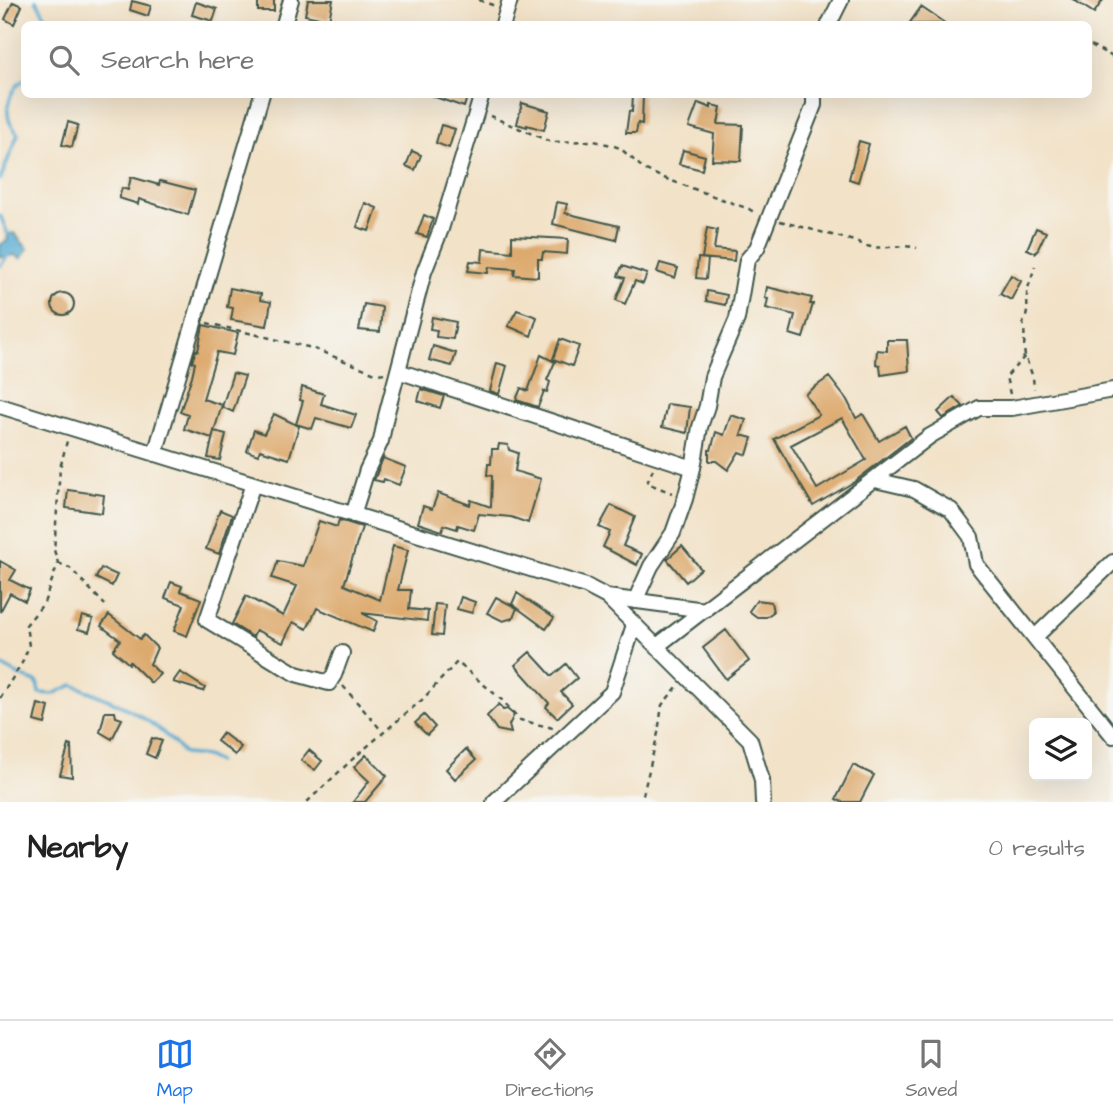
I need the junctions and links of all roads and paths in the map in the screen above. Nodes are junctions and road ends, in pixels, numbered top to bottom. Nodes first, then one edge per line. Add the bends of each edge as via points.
1 (291, 0) edge
2 (479, 0) edge
3 (841, 0) edge
4 (507, 12) edge
5 (285, 21) edge
6 (831, 21) edge
7 (1092, 46) edge
8 (1113, 57) edge
9 (261, 98) edge
10 (481, 98) edge
11 (814, 98) edge
12 (477, 110) junction
13 (769, 218) junction
14 (917, 248) dead end
15 (1035, 266) dead end
16 (194, 319) junction
17 (1025, 356) junction
18 (398, 371) junction
19 (1113, 390) edge
20 (1040, 403) junction
21 (0, 406) edge
22 (1012, 408) junction
23 (71, 428) junction
24 (155, 454) junction
25 (658, 456) junction
26 (693, 468) junction
27 (875, 480) junction
28 (253, 484) junction
29 (685, 499) junction
30 (353, 514) junction
31 (1113, 562) edge
32 (58, 563) junction
33 (607, 597) junction
34 (635, 601) junction
35 (106, 605) dead end
36 (705, 610) junction
37 (634, 625) junction
38 (1034, 637) junction
39 (657, 646) junction
40 (342, 653) dead end
41 (334, 675) junction
42 (687, 677) junction
43 (0, 698) edge
44 (383, 732) junction
45 (569, 733) junction
46 (1113, 736) edge
47 (643, 795) dead end
48 (307, 802) edge
49 (494, 802) edge
50 (763, 802) edge

1 - 5 street
2 - 4 path
3 - 6 street
7 - 8 path
9 - 16 street
10 - 12 street
11 - 13 street
12 - 13 path via 551,142 594,141 620,148 661,177
12 - 18 street via 424,272
13 - 14 path via 867,248
13 - 26 street via 747,260 737,319 712,377
15 - 17 path via 1026,291
16 - 18 path via 312,348 378,374
16 - 24 street
17 - 20 path
17 - 22 path via 1006,377
18 - 25 street
18 - 30 street via 382,441 368,466
19 - 20 street
20 - 22 street
21 - 23 street
22 - 27 street via 979,408 966,414
23 - 24 street
23 - 32 path via 60,468 54,550
24 - 28 street
25 - 26 street
25 - 29 path via 647,483
26 - 29 street
27 - 36 street
27 - 38 street via 914,489 951,510 971,537 976,564
28 - 30 street
28 - 41 street via 207,620 296,674 329,683
29 - 34 street via 673,533
30 - 33 street via 586,586
31 - 38 street
32 - 35 path via 70,568
32 - 43 path via 44,603 26,625 29,646 22,663
33 - 34 street
33 - 37 street
34 - 36 street
36 - 39 street
37 - 39 street
37 - 45 street via 612,692
38 - 46 street
39 - 42 street
40 - 41 street
41 - 44 path
42 - 47 path via 662,705
42 - 50 street via 750,740 762,780
44 - 45 path via 423,699 457,662 520,720
44 - 48 path
45 - 49 street

